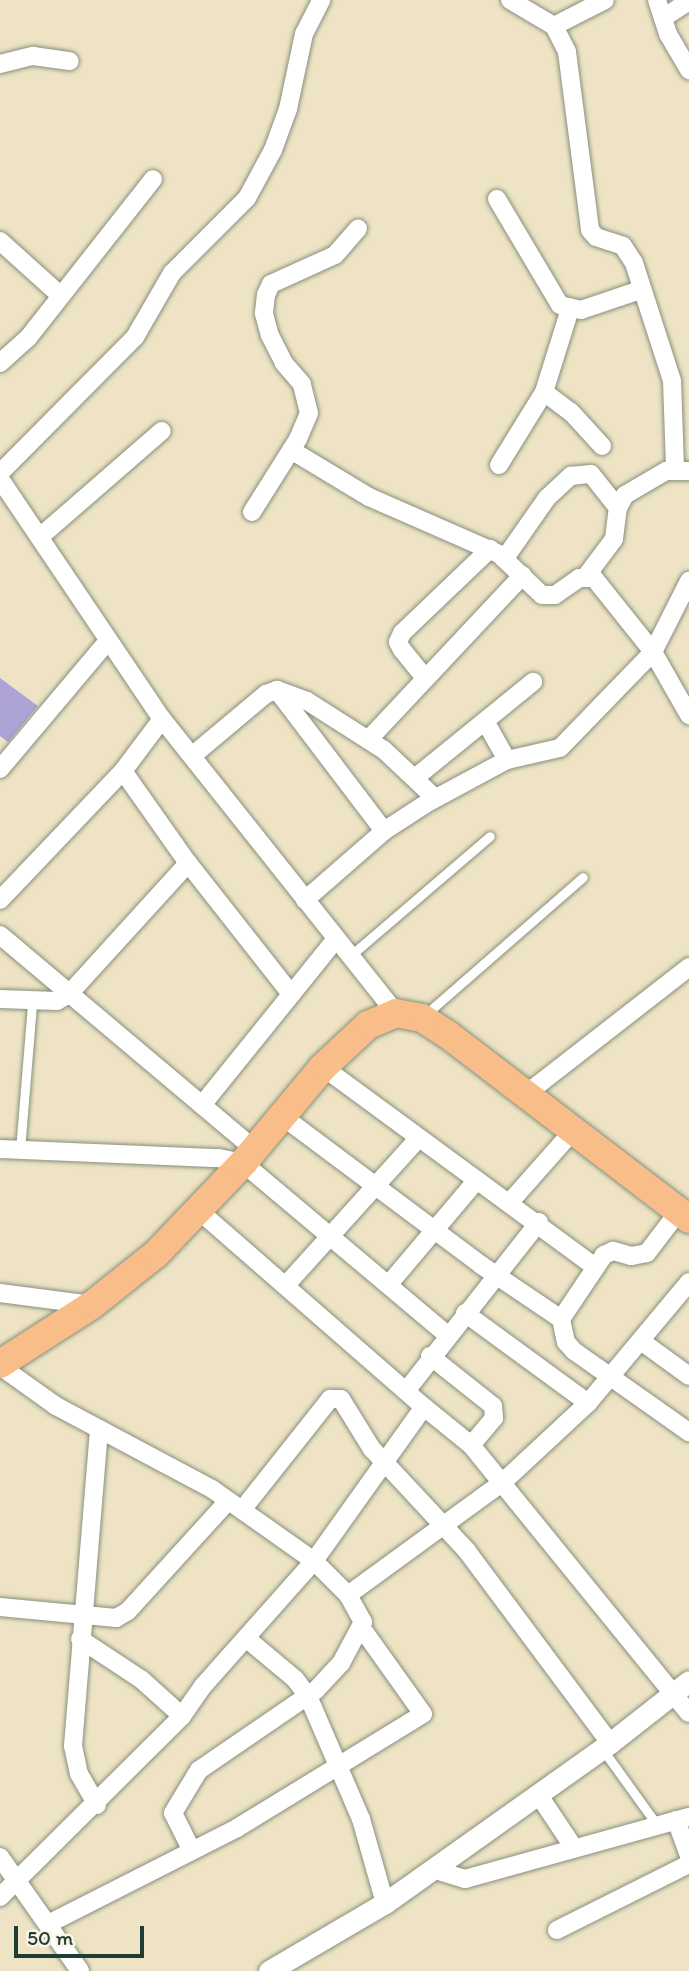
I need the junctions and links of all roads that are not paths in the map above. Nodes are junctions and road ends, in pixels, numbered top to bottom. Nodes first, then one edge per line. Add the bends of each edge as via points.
1 (321, 0) edge
2 (510, 0) edge
3 (605, 0) edge
4 (657, 0) edge
5 (689, 1) edge
6 (663, 18) junction
7 (554, 26) junction
8 (70, 61) dead end
9 (0, 64) edge
10 (689, 70) edge
11 (153, 179) dead end
12 (497, 199) dead end
13 (358, 229) dead end
14 (0, 242) edge
15 (640, 290) junction
16 (60, 295) junction
17 (570, 309) junction
18 (0, 363) edge
19 (544, 392) junction
20 (162, 431) dead end
21 (602, 446) dead end
22 (291, 450) junction
23 (499, 465) dead end
24 (682, 470) edge
25 (0, 473) edge
26 (0, 479) edge
27 (618, 508) junction
28 (252, 512) dead end
29 (41, 536) junction
30 (498, 554) junction
31 (523, 575) junction
32 (587, 575) junction
33 (689, 581) edge
34 (107, 642) junction
35 (653, 652) junction
36 (425, 678) junction
37 (533, 682) dead end
38 (276, 690) junction
39 (689, 715) edge
40 (162, 719) junction
41 (485, 721) junction
42 (368, 740) junction
43 (191, 756) junction
44 (507, 761) junction
45 (0, 769) edge
46 (123, 771) junction
47 (416, 777) junction
48 (435, 798) junction
49 (384, 831) junction
50 (490, 836) dead end
51 (188, 863) junction
52 (583, 877) dead end
53 (0, 900) edge
54 (305, 900) junction
55 (0, 935) edge
56 (336, 939) junction
57 (350, 956) junction
58 (689, 967) edge
59 (69, 994) junction
60 (291, 994) junction
61 (0, 999) edge
62 (32, 1003) junction
63 (409, 1016) junction
64 (323, 1067) junction
65 (526, 1094) junction
66 (202, 1105) junction
67 (282, 1116) junction
68 (572, 1132) junction
69 (419, 1138) junction
70 (0, 1149) edge
71 (20, 1150) junction
72 (248, 1156) junction
73 (477, 1180) junction
74 (377, 1186) junction
75 (510, 1202) junction
76 (199, 1211) junction
77 (684, 1215) edge
78 (539, 1222) junction
79 (435, 1230) junction
80 (331, 1237) junction
81 (595, 1267) junction
82 (495, 1274) junction
83 (689, 1282) edge
84 (389, 1284) junction
85 (286, 1285) junction
86 (0, 1293) edge
87 (92, 1305) junction
88 (465, 1313) junction
89 (561, 1319) junction
90 (447, 1335) junction
91 (641, 1340) junction
92 (430, 1356) junction
93 (0, 1365) edge
94 (608, 1375) junction
95 (689, 1376) edge
96 (406, 1391) junction
97 (588, 1403) junction
98 (424, 1407) junction
99 (99, 1429) junction
100 (689, 1432) edge
101 (471, 1445) junction
102 (385, 1463) junction
103 (503, 1482) junction
104 (235, 1506) junction
105 (444, 1525) junction
106 (314, 1561) junction
107 (348, 1595) junction
108 (0, 1607) edge
109 (81, 1618) junction
110 (363, 1630) junction
111 (246, 1638) junction
112 (80, 1639) junction
113 (681, 1686) edge
114 (308, 1696) junction
115 (689, 1713) edge
116 (183, 1716) junction
117 (606, 1746) junction
118 (341, 1766) junction
119 (538, 1794) junction
120 (97, 1805) junction
121 (682, 1819) edge
122 (657, 1825) junction
123 (573, 1848) junction
124 (192, 1851) junction
125 (689, 1856) edge
126 (0, 1857) edge
127 (689, 1864) edge
128 (432, 1870) junction
129 (18, 1881) junction
130 (0, 1897) edge
131 (385, 1903) junction
132 (50, 1923) junction
133 (557, 1930) dead end
134 (80, 1971) edge
135 (269, 1971) edge

1 - 25 street via 304,34 288,109 260,180 172,273 135,337
2 - 7 street
3 - 7 street
4 - 6 street
5 - 6 street
6 - 10 street
7 - 15 street via 572,72 590,230 630,253
8 - 9 street via 33,56
11 - 16 street
12 - 17 street via 552,294
13 - 22 street via 335,255 271,284 266,295 264,313 270,335 307,399 306,425
14 - 16 street
15 - 17 street via 580,310
15 - 24 street via 672,381
16 - 18 street via 28,338
17 - 19 street
19 - 21 street via 571,412
19 - 23 street
20 - 29 street
22 - 28 street
22 - 30 street via 369,497
24 - 27 street via 625,495
26 - 29 street
27 - 30 street via 591,474 571,476
27 - 32 street via 614,540
29 - 34 street
30 - 31 street
30 - 36 street via 402,633 398,642 402,650
31 - 32 street via 547,596
31 - 36 street
32 - 35 street
33 - 35 street
34 - 40 street
34 - 45 street
35 - 39 street
35 - 44 street via 560,748
36 - 42 street
37 - 41 street
38 - 42 street via 307,701
38 - 43 street
38 - 49 street
40 - 43 street
40 - 46 street
41 - 44 street
41 - 47 street
42 - 47 street
43 - 54 street
44 - 48 street
46 - 51 street
46 - 53 street
47 - 48 street
48 - 49 street
49 - 54 street
50 - 57 lane
51 - 59 street
51 - 60 street
52 - 63 lane
54 - 56 street
55 - 59 street
56 - 57 street
56 - 60 street
57 - 63 street
58 - 65 street
59 - 62 street via 57,1001
59 - 66 street
60 - 66 street
61 - 62 street
62 - 71 lane
63 - 64 main road via 368,1025
63 - 65 main road
64 - 67 main road
64 - 69 street
65 - 68 main road
66 - 72 street
67 - 72 main road
67 - 74 street
68 - 75 street
68 - 77 main road
69 - 73 street
69 - 74 street
70 - 71 street
71 - 72 street
72 - 76 main road
72 - 80 street
73 - 75 street
73 - 79 street
74 - 79 street
74 - 80 street
75 - 78 street
76 - 85 street
76 - 87 main road via 156,1254
77 - 81 street via 647,1253 631,1256 613,1251
78 - 81 street
78 - 82 street
79 - 82 street
79 - 84 street
80 - 84 street
80 - 85 street
81 - 89 street
82 - 88 street
82 - 89 street
83 - 91 street
84 - 90 street
85 - 96 street
86 - 87 street
87 - 93 main road
88 - 90 street
88 - 97 street
89 - 94 street via 573,1351
90 - 92 street
91 - 94 street
91 - 95 street
92 - 96 street
92 - 101 street via 494,1406 494,1419
93 - 99 street via 20,1384
94 - 97 street
94 - 100 street
96 - 98 street
97 - 103 street
98 - 101 street
98 - 102 street
99 - 104 street
99 - 109 street
101 - 103 street
102 - 104 street via 336,1396
102 - 105 street
102 - 106 street
103 - 105 street
103 - 113 street
104 - 106 street
104 - 109 street via 128,1611 116,1618
105 - 107 street
105 - 117 street
106 - 107 street
106 - 111 street
107 - 110 street
108 - 109 street
109 - 112 street
110 - 114 street via 341,1663
110 - 118 street via 423,1714
111 - 114 street via 295,1679
111 - 116 street via 202,1686
112 - 116 street via 142,1680
112 - 120 street via 74,1760
113 - 115 street
113 - 117 street
114 - 118 street
114 - 124 street via 199,1770 173,1813
116 - 120 street
117 - 119 street
117 - 122 lane
118 - 124 street
118 - 131 street
119 - 123 street
119 - 128 street
120 - 129 street
121 - 122 street
121 - 125 street
122 - 123 street
123 - 128 street via 465,1879
124 - 132 street
126 - 129 street
127 - 133 street
128 - 131 street
129 - 130 street
129 - 132 street
131 - 135 street
132 - 134 street

